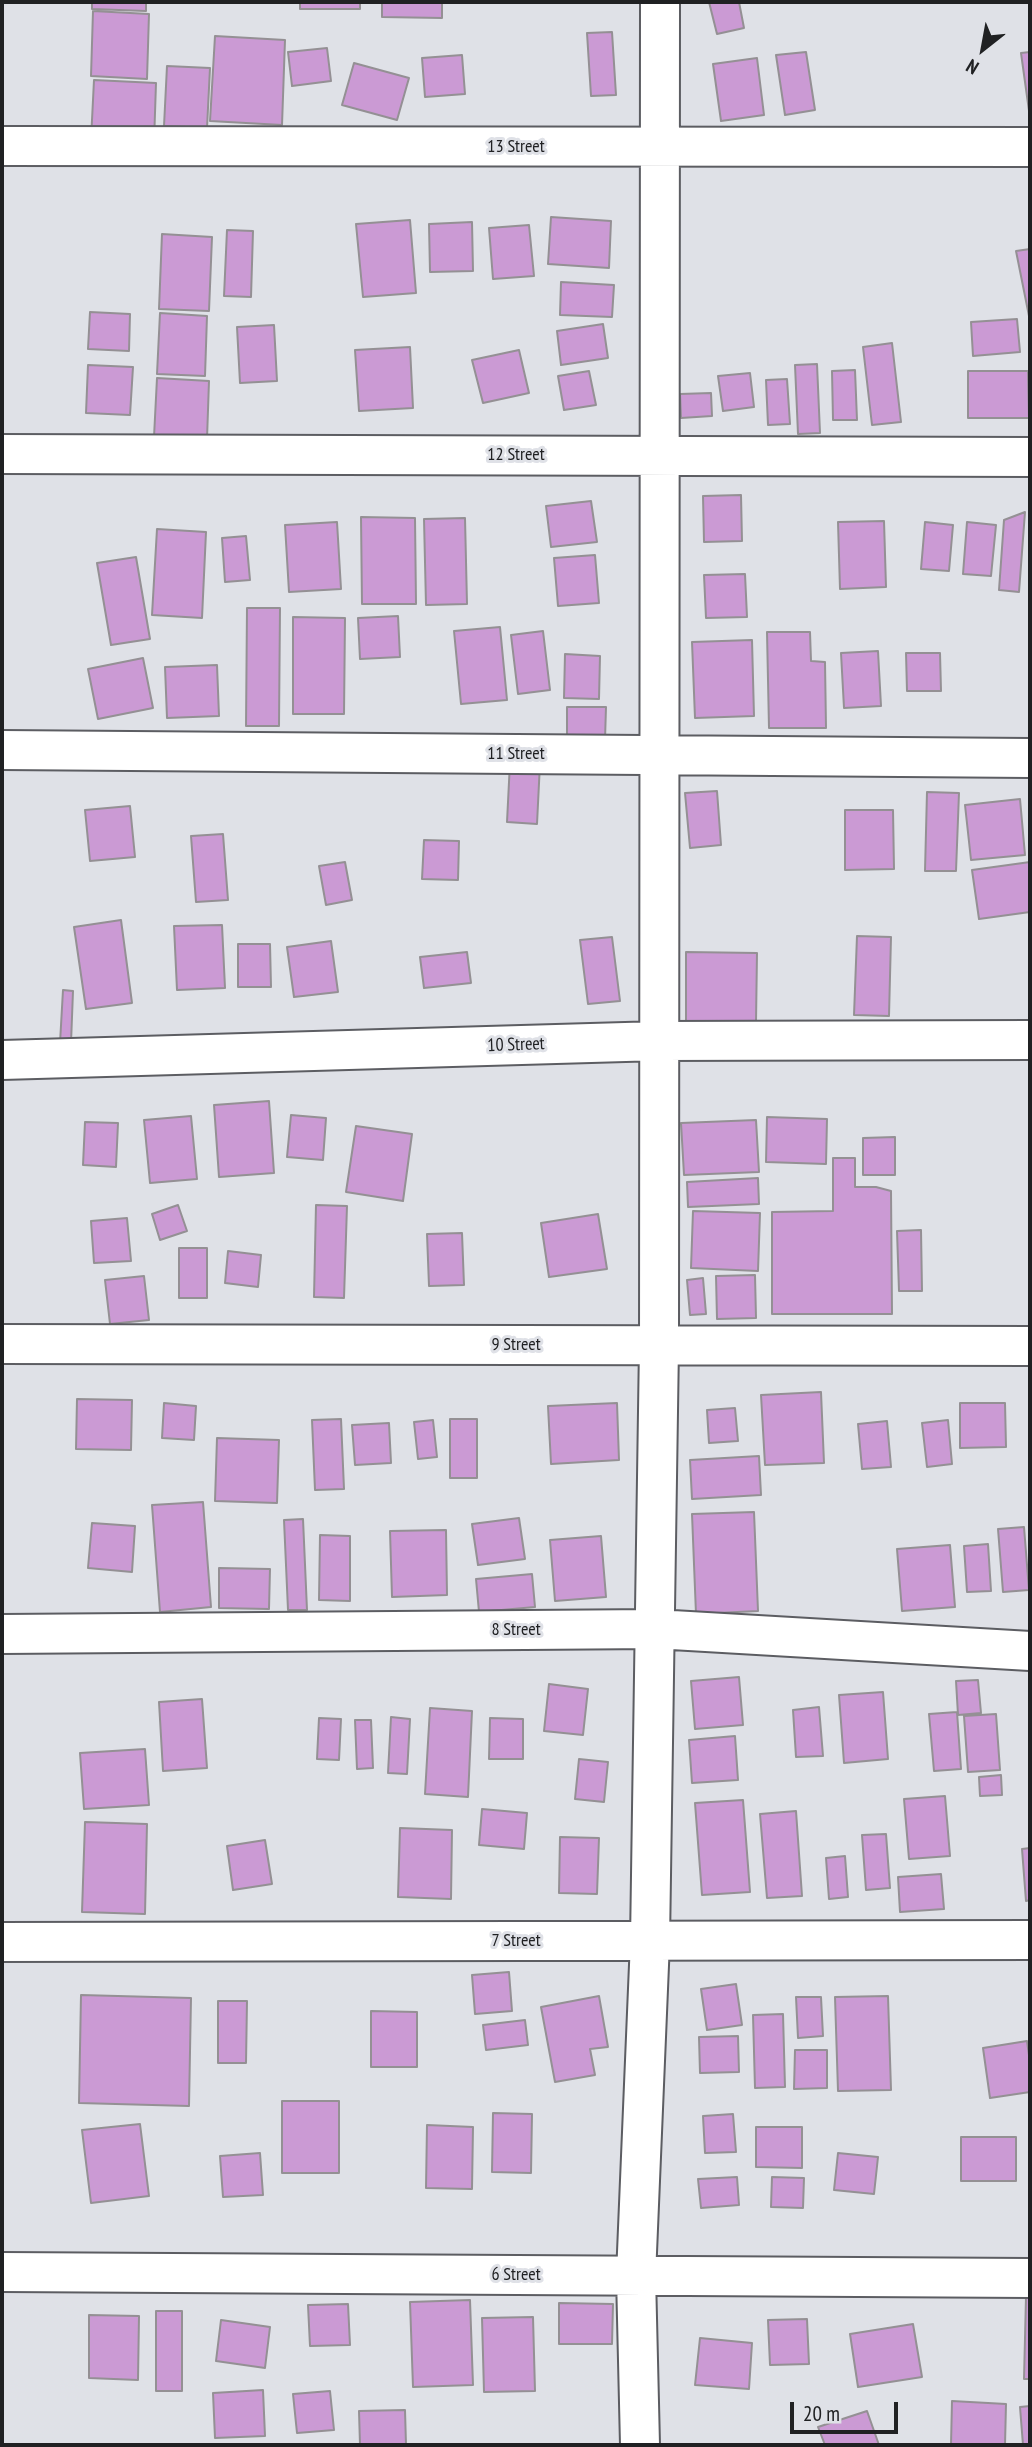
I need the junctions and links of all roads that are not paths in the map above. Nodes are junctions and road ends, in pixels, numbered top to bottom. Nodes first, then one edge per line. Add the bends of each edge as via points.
1 (660, 2) edge
2 (2, 146) edge
3 (660, 147) junction
4 (1030, 147) edge
5 (2, 454) edge
6 (660, 455) junction
7 (1030, 457) edge
8 (2, 750) edge
9 (660, 755) junction
10 (1030, 758) edge
11 (1030, 1040) edge
12 (660, 1041) junction
13 (2, 1060) edge
14 (2, 1344) edge
15 (659, 1345) junction
16 (1030, 1346) edge
17 (655, 1629) junction
18 (2, 1634) edge
19 (1030, 1651) edge
20 (1030, 1940) edge
21 (650, 1941) junction
22 (2, 1942) edge
23 (2, 2272) edge
24 (636, 2276) junction
25 (1030, 2278) edge
26 (640, 2445) edge

1 - 3 street
2 - 3 street, 13 Street
3 - 4 street, 13 Street
3 - 6 street
5 - 6 street, 12 Street
6 - 7 street, 12 Street
6 - 9 street
8 - 9 street, 11 Street
9 - 10 street, 11 Street
9 - 12 street
11 - 12 street, 10 Street
12 - 13 street, 10 Street
12 - 15 street
14 - 15 street, 9 Street
15 - 16 street, 9 Street
15 - 17 street
17 - 18 street, 8 Street
17 - 19 street, 8 Street
17 - 21 street
20 - 21 street, 7 Street
21 - 22 street, 7 Street
21 - 24 street
23 - 24 street, 6 Street
24 - 25 street, 6 Street
24 - 26 street

